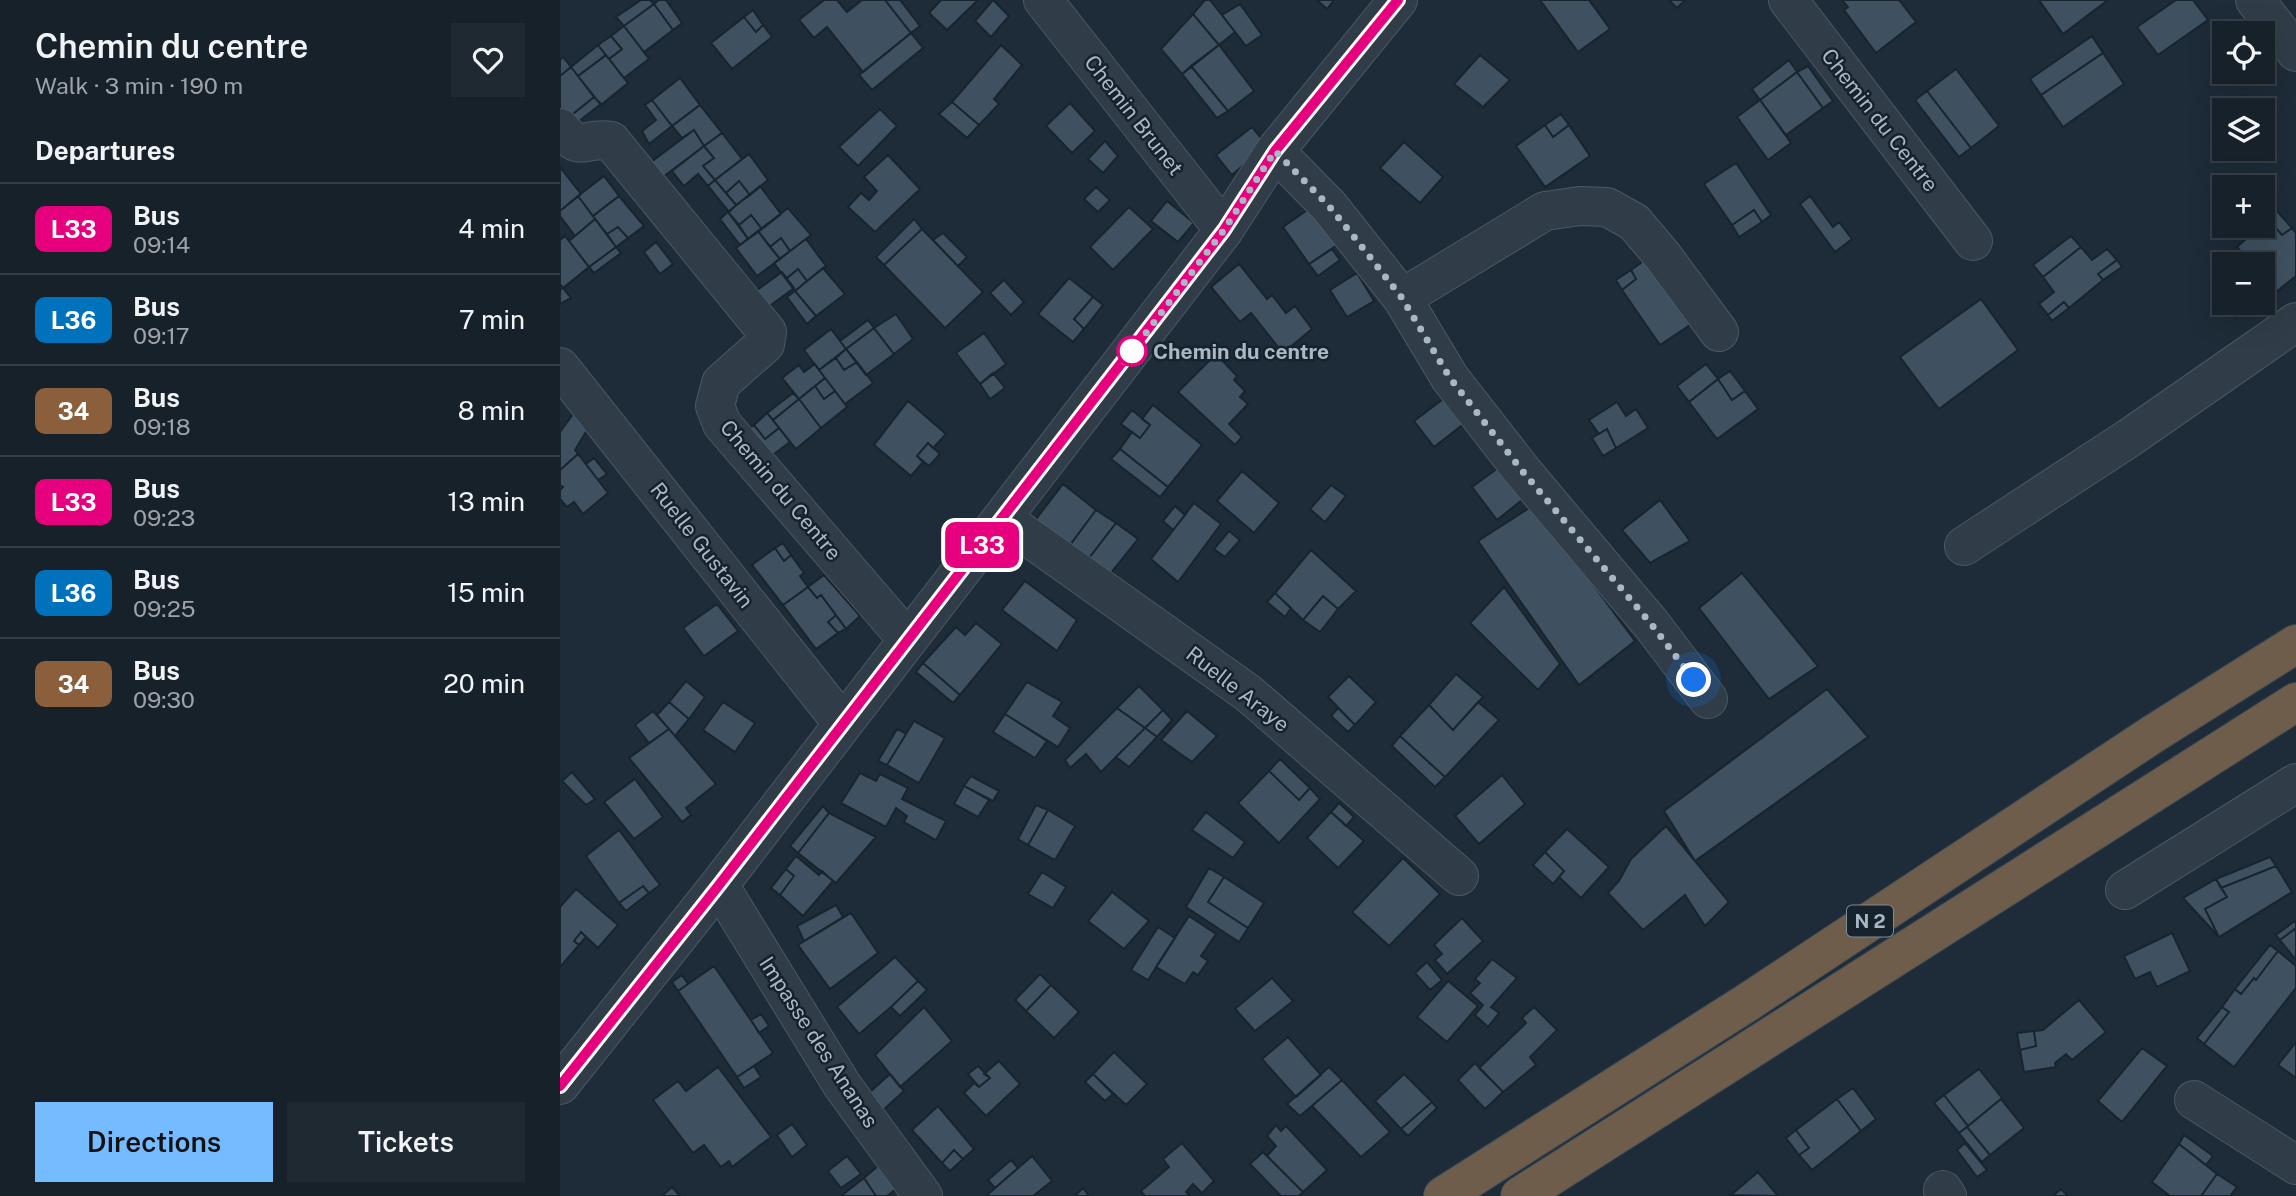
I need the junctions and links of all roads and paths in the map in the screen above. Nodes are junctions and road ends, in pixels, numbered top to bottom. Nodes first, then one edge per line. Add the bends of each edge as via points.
1 (1043, 0) edge
2 (1398, 0) edge
3 (1788, 0) edge
4 (2255, 0) edge
5 (2290, 32) edge
6 (560, 128) edge
7 (1275, 151) junction
8 (1224, 230) junction
9 (1973, 241) dead end
10 (1402, 298) junction
11 (2296, 322) edge
12 (1719, 332) dead end
13 (560, 367) edge
14 (1003, 519) junction
15 (1964, 545) dead end
16 (907, 639) junction
17 (2296, 644) edge
18 (1708, 699) dead end
19 (2296, 702) edge
20 (843, 724) junction
21 (2296, 783) edge
22 (1459, 876) dead end
23 (719, 885) junction
24 (2124, 890) dead end
25 (560, 1086) edge
26 (2194, 1100) dead end
27 (2296, 1165) edge
28 (923, 1196) edge
29 (1443, 1196) edge
30 (1520, 1196) edge

1 - 8 street, Chemin Brunet
2 - 7 street
3 - 9 street, Chemin du Centre
4 - 5 street
6 - 16 street, Chemin du Centre via 573,142 611,141 766,332 765,344 721,383 715,406 722,424
7 - 8 street
7 - 10 street via 1329,206
8 - 14 street
10 - 12 street via 1545,211 1607,207 1634,222
10 - 18 street via 1450,378
11 - 15 street
13 - 20 street, Ruelle Gustavin
14 - 16 street
14 - 22 street, Ruelle Araye via 1248,693
16 - 20 street
17 - 29 highway, N 2
19 - 30 highway, N 2
20 - 23 street
21 - 24 street
23 - 25 street
23 - 28 street, Impasse des Ananas via 842,1085
26 - 27 street

